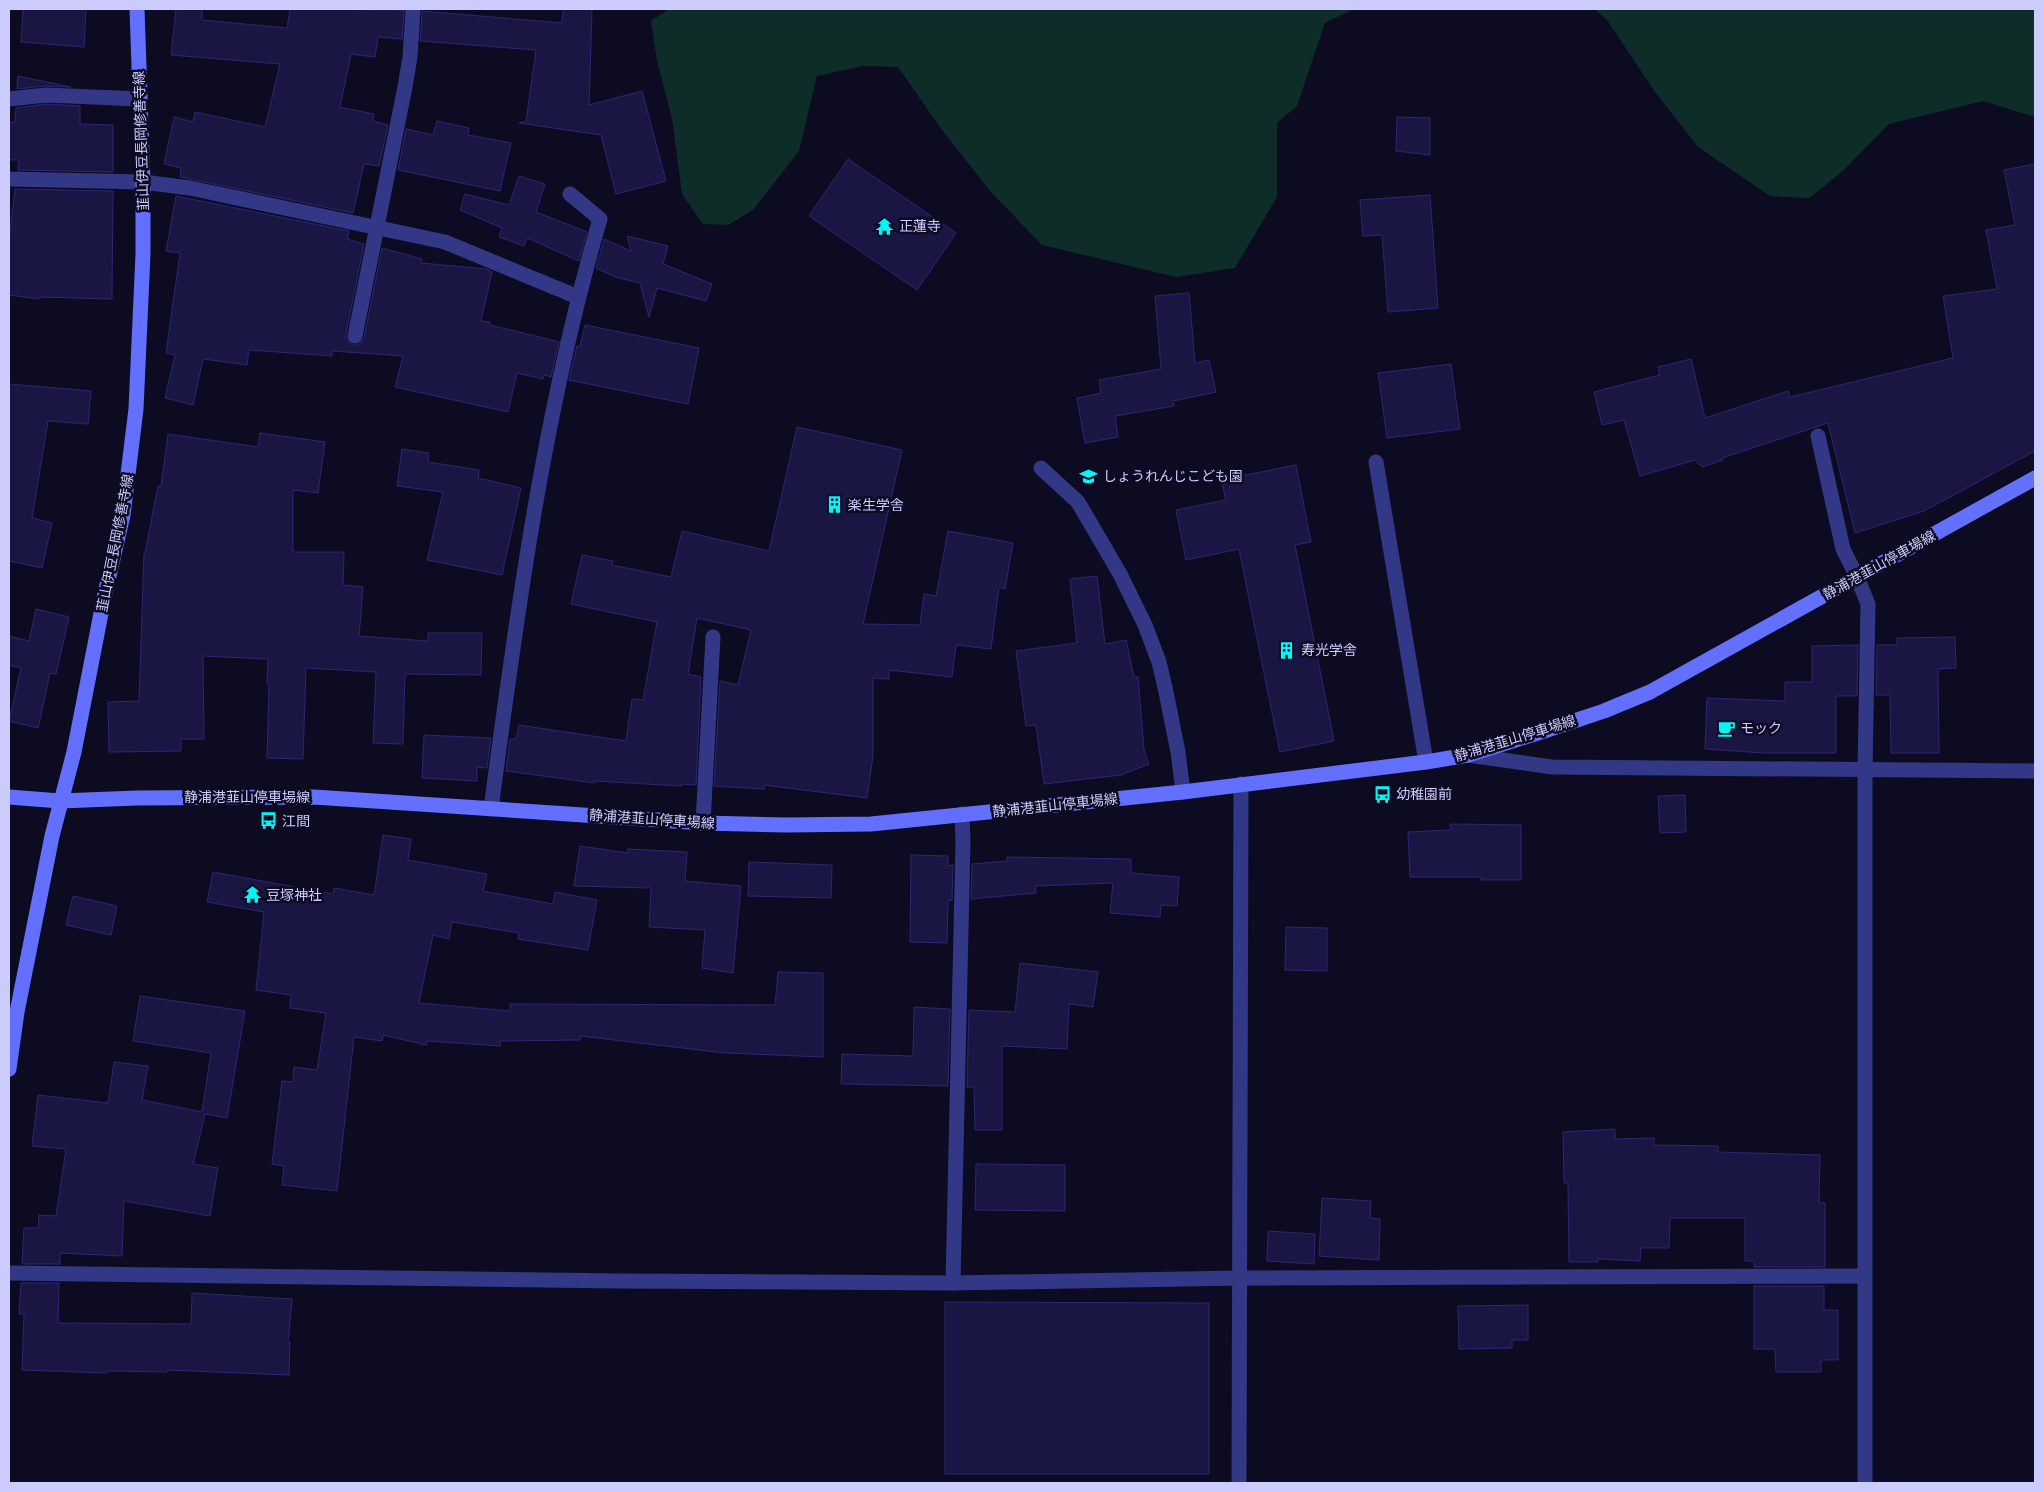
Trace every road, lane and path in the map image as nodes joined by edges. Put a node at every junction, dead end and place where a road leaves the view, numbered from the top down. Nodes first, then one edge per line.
1 (137, 9) edge
2 (413, 9) edge
3 (9, 99) edge
4 (140, 99) junction
5 (9, 179) edge
6 (143, 182) junction
7 (570, 194) dead end
8 (378, 228) junction
9 (578, 297) junction
10 (355, 336) dead end
11 (1818, 436) dead end
12 (1376, 462) dead end
13 (1041, 468) dead end
14 (2035, 478) edge
15 (1858, 577) junction
16 (713, 637) dead end
17 (1468, 754) junction
18 (1426, 762) junction
19 (1865, 770) junction
20 (2035, 771) edge
21 (1241, 784) junction
22 (1183, 792) junction
23 (9, 797) edge
24 (60, 801) junction
25 (490, 809) junction
26 (962, 814) junction
27 (703, 823) junction
28 (9, 1069) edge
29 (9, 1272) edge
30 (1864, 1276) junction
31 (1240, 1278) junction
32 (953, 1283) junction
33 (1239, 1483) edge
34 (1864, 1483) edge

1 - 4 main road, 韮山伊豆長岡修善寺線
2 - 8 street
3 - 4 street
4 - 6 main road, 韮山伊豆長岡修善寺線
5 - 6 street
6 - 8 street
6 - 24 main road, 韮山伊豆長岡修善寺線
7 - 9 street
8 - 9 street
8 - 10 street
9 - 25 street
11 - 15 street
12 - 18 street
13 - 22 street
14 - 15 main road, 静浦港韮山停車場線
15 - 17 main road, 静浦港韮山停車場線
15 - 19 street
16 - 27 street
17 - 18 main road, 静浦港韮山停車場線
17 - 19 street
18 - 21 main road, 静浦港韮山停車場線
19 - 20 street
19 - 30 street
21 - 22 main road, 静浦港韮山停車場線
21 - 31 street
22 - 26 main road, 静浦港韮山停車場線
23 - 24 main road, 静浦港韮山停車場線
24 - 25 main road, 静浦港韮山停車場線
24 - 28 main road, 韮山伊豆長岡修善寺線
25 - 27 main road, 静浦港韮山停車場線
26 - 27 main road, 静浦港韮山停車場線
26 - 32 street
29 - 32 street
30 - 31 street
30 - 34 street
31 - 32 street
31 - 33 street

